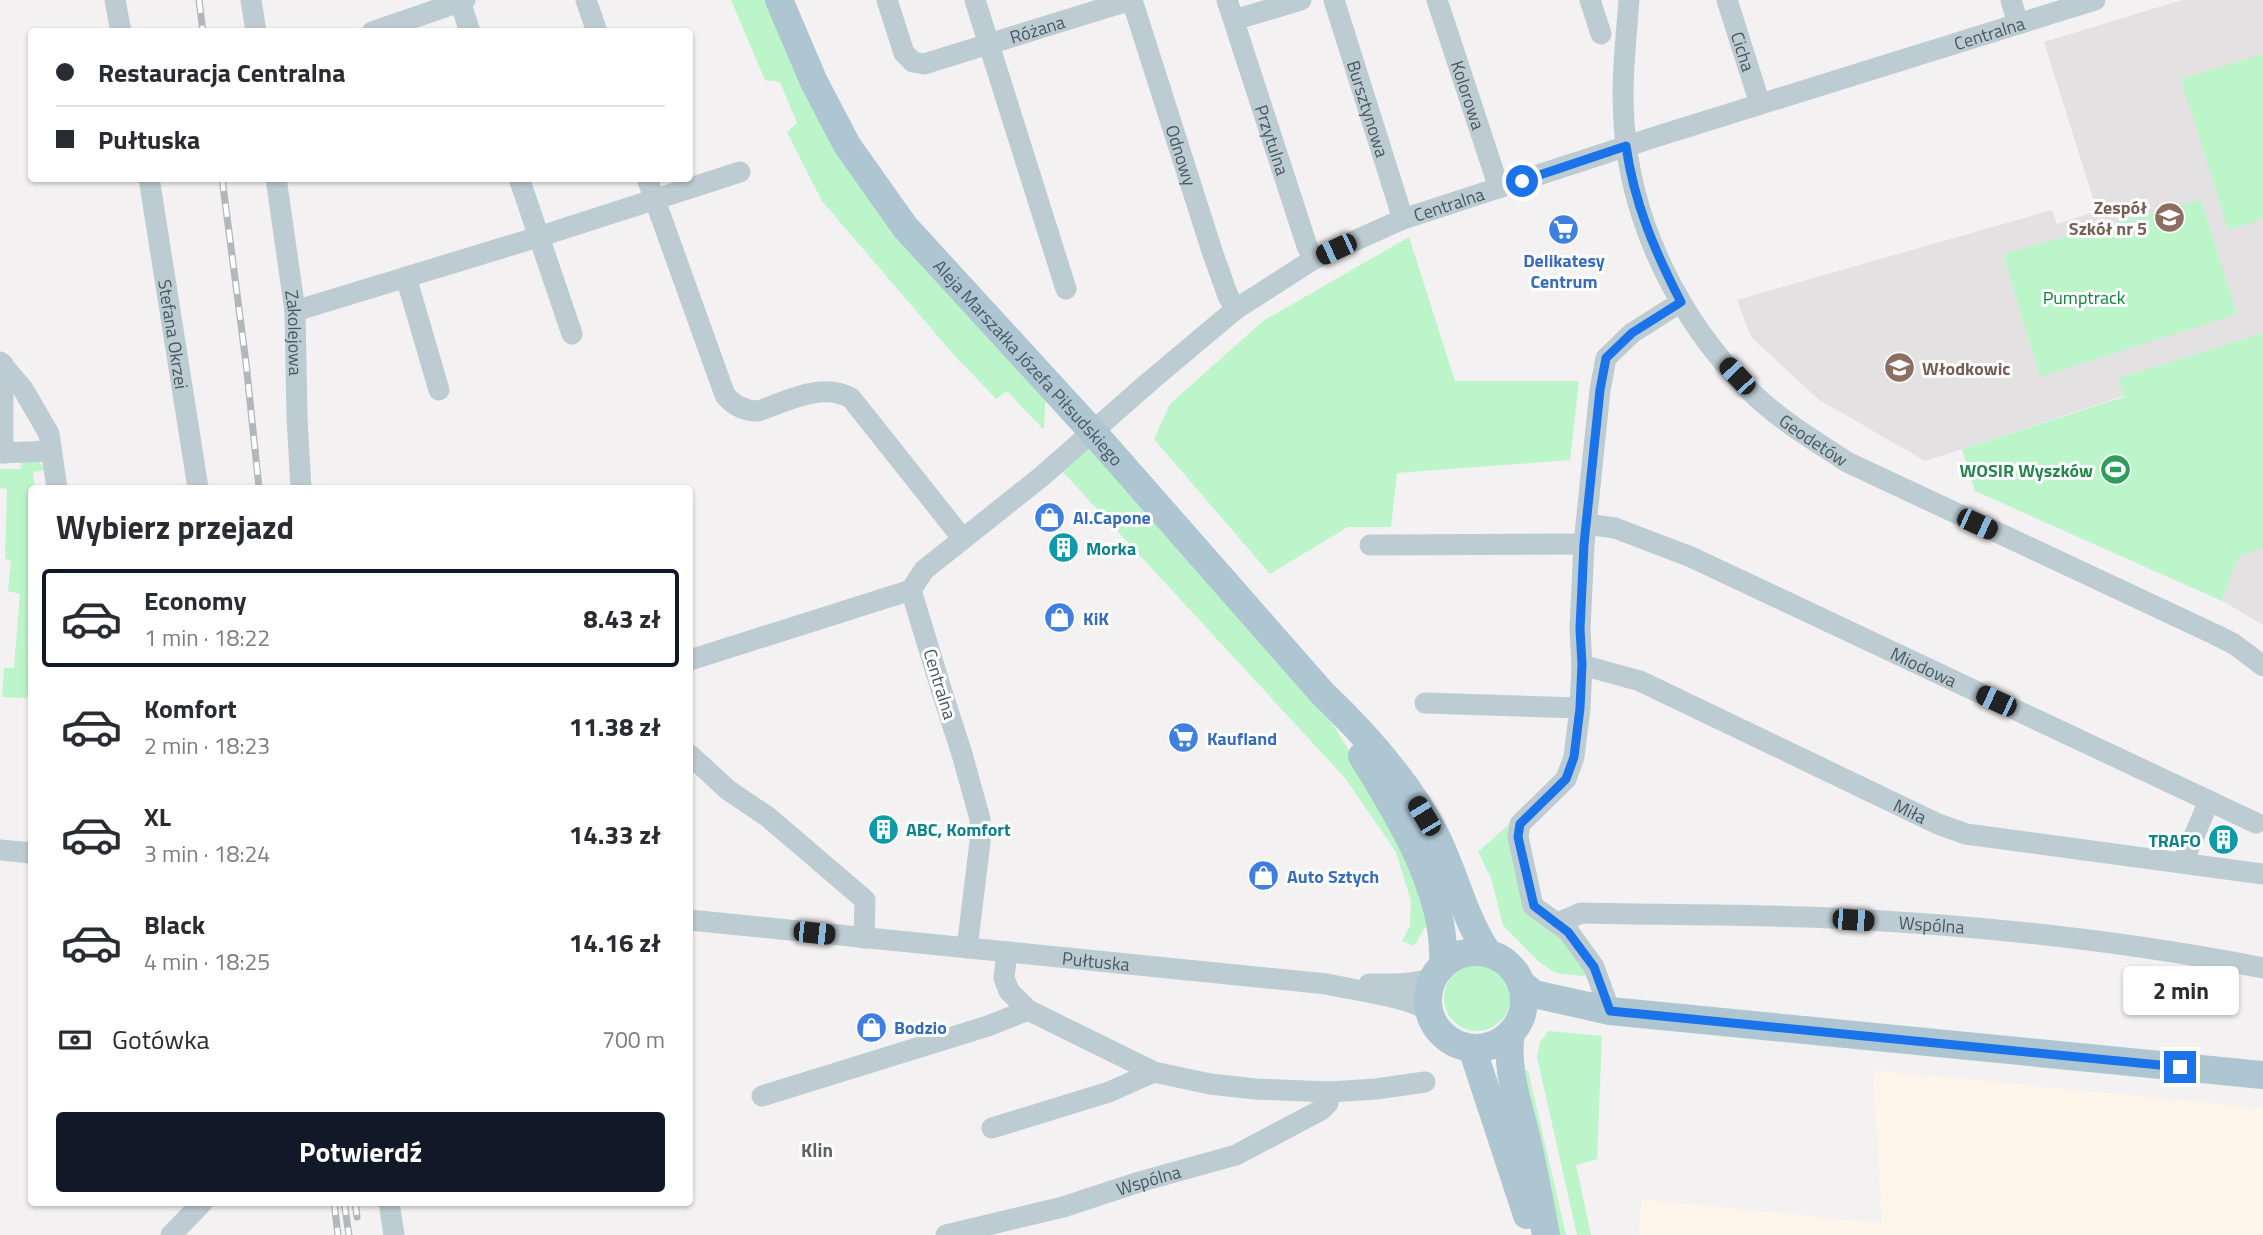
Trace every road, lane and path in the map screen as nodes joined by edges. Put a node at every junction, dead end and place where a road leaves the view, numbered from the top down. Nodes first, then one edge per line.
1 (115, 0) edge
2 (251, 0) edge
3 (586, 0) edge
4 (779, 0) edge
5 (887, 0) edge
6 (975, 0) edge
7 (1132, 0) edge
8 (1227, 0) edge
9 (1334, 0) edge
10 (1437, 0) edge
11 (1590, 0) edge
12 (1629, 0) edge
13 (1727, 0) edge
14 (2011, 0) edge
15 (2095, 0) edge
16 (463, 1) edge
17 (1288, 2) edge
18 (1234, 20) junction
19 (2018, 24) junction
20 (120, 28) edge
21 (255, 28) edge
22 (384, 28) edge
23 (469, 28) edge
24 (596, 28) edge
25 (1601, 34) dead end
26 (989, 45) junction
27 (1759, 104) junction
28 (1626, 146) junction
29 (740, 172) dead end
30 (150, 182) edge
31 (277, 182) edge
32 (520, 182) edge
33 (648, 182) edge
34 (1499, 188) junction
35 (654, 200) junction
36 (1403, 219) junction
37 (538, 237) junction
38 (1314, 259) junction
39 (406, 277) junction
40 (1066, 289) dead end
41 (1681, 302) junction
42 (1236, 309) junction
43 (295, 311) junction
44 (572, 334) dead end
45 (2, 363) edge
46 (439, 390) dead end
47 (1092, 431) junction
48 (51, 451) junction
49 (1, 453) edge
50 (57, 485) edge
51 (198, 485) edge
52 (301, 485) edge
53 (1585, 534) junction
54 (963, 539) junction
55 (1370, 545) dead end
56 (911, 590) junction
57 (693, 659) edge
58 (1582, 664) junction
59 (2263, 666) edge
60 (1323, 694) junction
61 (1425, 703) dead end
62 (1580, 708) junction
63 (693, 758) edge
64 (2209, 801) junction
65 (2256, 823) dead end
66 (0, 850) edge
67 (28, 853) edge
68 (2183, 862) junction
69 (2263, 874) edge
70 (693, 920) edge
71 (1558, 923) junction
72 (864, 938) junction
73 (967, 948) junction
74 (1007, 952) junction
75 (1488, 953) junction
76 (2263, 968) edge
77 (1438, 971) junction
78 (1327, 984) junction
79 (1522, 984) junction
80 (1028, 1010) junction
81 (1610, 1011) junction
82 (1429, 1012) junction
83 (1515, 1027) junction
84 (1472, 1048) junction
85 (1154, 1072) junction
86 (2263, 1075) edge
87 (1425, 1082) dead end
88 (1329, 1091) junction
89 (762, 1096) dead end
90 (992, 1128) dead end
91 (199, 1206) edge
92 (390, 1206) edge
93 (171, 1235) edge
94 (394, 1235) edge
95 (946, 1235) edge
96 (1533, 1235) edge
97 (1546, 1235) edge

1 - 20 street
2 - 21 street
3 - 24 street
4 - 47 main road, Aleja Marszałka Józefa Piłsudskiego
5 - 26 street
6 - 26 street, Różana
7 - 26 street, Różana
7 - 42 street, Odnowy
8 - 18 street
9 - 36 street, Bursztynowa
10 - 34 street, Kolorowa
11 - 25 street
12 - 28 street, Geodetów
13 - 27 street, Cicha
14 - 19 street
15 - 19 street, Centralna
16 - 22 street
16 - 23 street
17 - 18 street
18 - 38 street, Przytulna
19 - 27 street, Centralna
26 - 40 street
27 - 28 street, Centralna
28 - 34 street, Centralna
28 - 41 street, Geodetów
29 - 35 street
30 - 51 street, Stefana Okrzei
31 - 43 street, Zakolejowa
32 - 37 street
33 - 35 street
34 - 36 street, Centralna
35 - 37 street
35 - 54 street
36 - 38 street, Centralna
37 - 39 street
37 - 44 street
38 - 42 street, Centralna
39 - 43 street
39 - 46 street
41 - 53 street
41 - 59 street, Geodetów
42 - 47 street, Centralna
43 - 52 street, Zakolejowa
45 - 48 street
45 - 49 street
47 - 54 street, Centralna
47 - 60 main road, Aleja Marszałka Józefa Piłsudskiego
48 - 49 street
48 - 50 street
53 - 55 street, Miodowa
53 - 58 street
53 - 64 street, Miodowa
54 - 56 street
56 - 57 street
56 - 73 street, Centralna
58 - 62 street
58 - 68 street, Miła
60 - 75 main road
60 - 77 main road
61 - 62 street
62 - 71 street
63 - 72 street
64 - 65 street, Miodowa
64 - 68 street
66 - 67 street
68 - 69 street, Miła
70 - 72 street, Pułtuska
71 - 76 street, Wspólna
71 - 81 street
72 - 73 street, Pułtuska
73 - 74 street, Pułtuska
74 - 78 street, Pułtuska
74 - 80 street
75 - 77 main road
75 - 79 main road
77 - 78 street, Pułtuska
77 - 82 main road
78 - 82 street, Pułtuska
79 - 81 main road
79 - 83 main road
80 - 85 street
80 - 89 street
81 - 83 main road
81 - 86 main road
82 - 84 main road
83 - 84 main road
83 - 97 main road
84 - 96 main road
85 - 88 street
85 - 90 street
87 - 88 street
88 - 95 street, Wspólna
91 - 93 street
92 - 94 street

